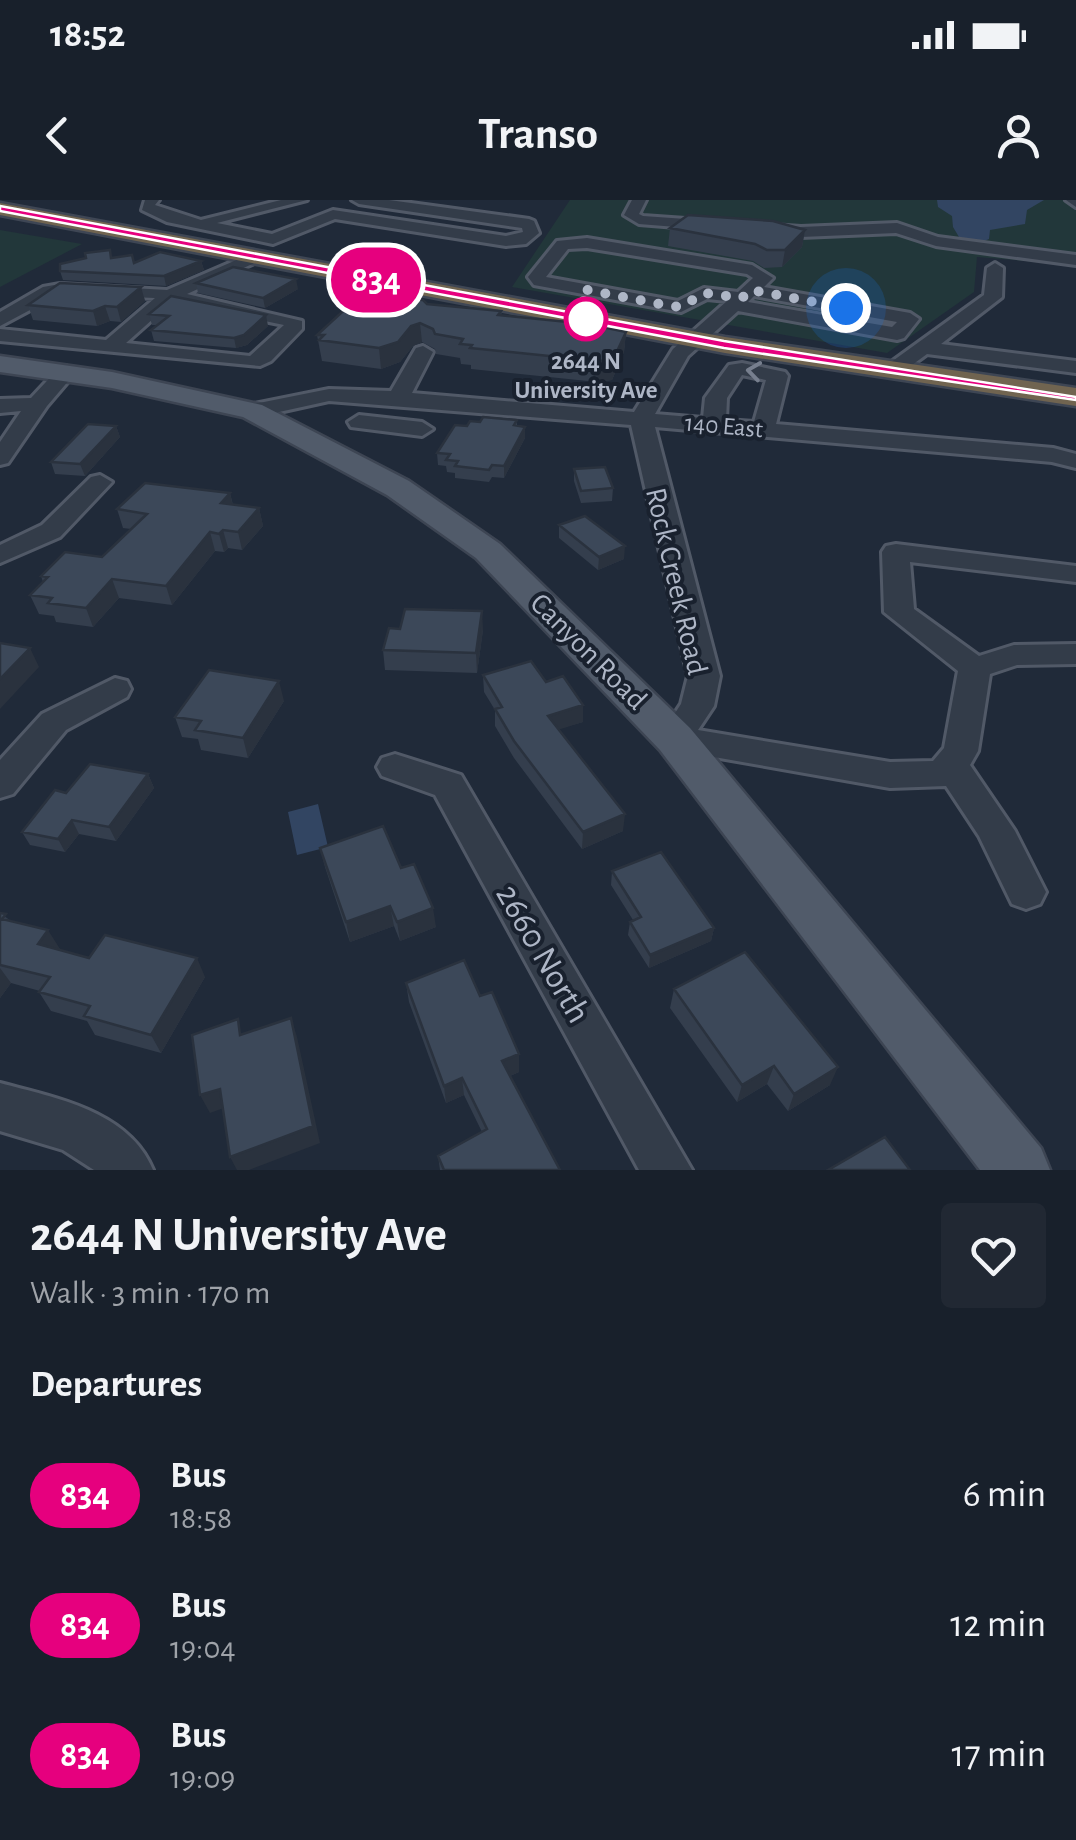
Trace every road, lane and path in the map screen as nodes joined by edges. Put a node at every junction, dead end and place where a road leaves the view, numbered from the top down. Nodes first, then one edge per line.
1 (152, 200) edge
2 (300, 200) edge
3 (359, 200) edge
4 (639, 200) edge
5 (0, 209) edge
6 (877, 214) dead end
7 (656, 221) junction
8 (194, 224) junction
9 (852, 230) junction
10 (635, 234) dead end
11 (922, 238) junction
12 (273, 239) junction
13 (907, 248) dead end
14 (247, 255) junction
15 (1076, 260) edge
16 (996, 268) dead end
17 (168, 296) junction
18 (742, 297) junction
19 (0, 320) edge
20 (0, 334) edge
21 (697, 340) junction
22 (922, 348) junction
23 (148, 349) junction
24 (423, 352) edge
25 (0, 364) edge
26 (1076, 367) edge
27 (95, 369) junction
28 (890, 372) junction
29 (524, 386) dead end
30 (1076, 396) edge
31 (398, 398) junction
32 (440, 402) junction
33 (34, 404) junction
34 (0, 406) edge
35 (514, 408) junction
36 (252, 411) junction
37 (641, 418) junction
38 (360, 422) dead end
39 (714, 424) junction
40 (764, 428) junction
41 (1041, 430) dead end
42 (1048, 454) junction
43 (0, 458) edge
44 (1076, 462) edge
45 (100, 482) dead end
46 (0, 558) edge
47 (0, 570) edge
48 (1076, 574) edge
49 (1076, 654) edge
50 (975, 668) junction
51 (115, 689) dead end
52 (676, 739) junction
53 (950, 765) junction
54 (395, 767) dead end
55 (0, 784) edge
56 (1026, 892) dead end
57 (0, 1107) edge
58 (128, 1170) edge
59 (667, 1170) edge
60 (1019, 1170) edge

1 - 8 street
2 - 8 street
3 - 12 street
4 - 7 street
5 - 14 highway
6 - 9 street
7 - 9 street
7 - 10 street
8 - 12 street
9 - 11 street
11 - 13 street
11 - 15 street
12 - 14 street
14 - 17 street
14 - 21 highway
16 - 22 street
17 - 19 street
17 - 23 street
17 - 27 street
18 - 18 street
18 - 18 street
18 - 21 street
20 - 27 street
21 - 28 highway
21 - 37 street
22 - 26 street
22 - 28 street
23 - 27 street
23 - 27 street
24 - 31 street
25 - 27 main road, Canyon Road
27 - 33 street
27 - 36 main road, Canyon Road
28 - 30 highway
29 - 35 street
31 - 32 street, 140 East
31 - 36 street, 140 East
32 - 35 street, 140 East
32 - 38 street
33 - 34 street
33 - 43 street
35 - 37 street, 140 East
36 - 52 main road, Canyon Road
37 - 39 street, 140 East
37 - 52 street, Rock Creek Road
39 - 40 street, 140 East
40 -> 39 street
40 - 42 street, 140 East
41 - 42 street
42 - 44 street, 140 East
45 - 46 street
46 - 47 street
48 - 50 street
49 - 50 street
50 - 53 street
51 - 55 street
52 - 53 street
52 - 60 main road, Canyon Road
53 - 56 street
54 - 59 street, 2660 North
57 - 58 street

